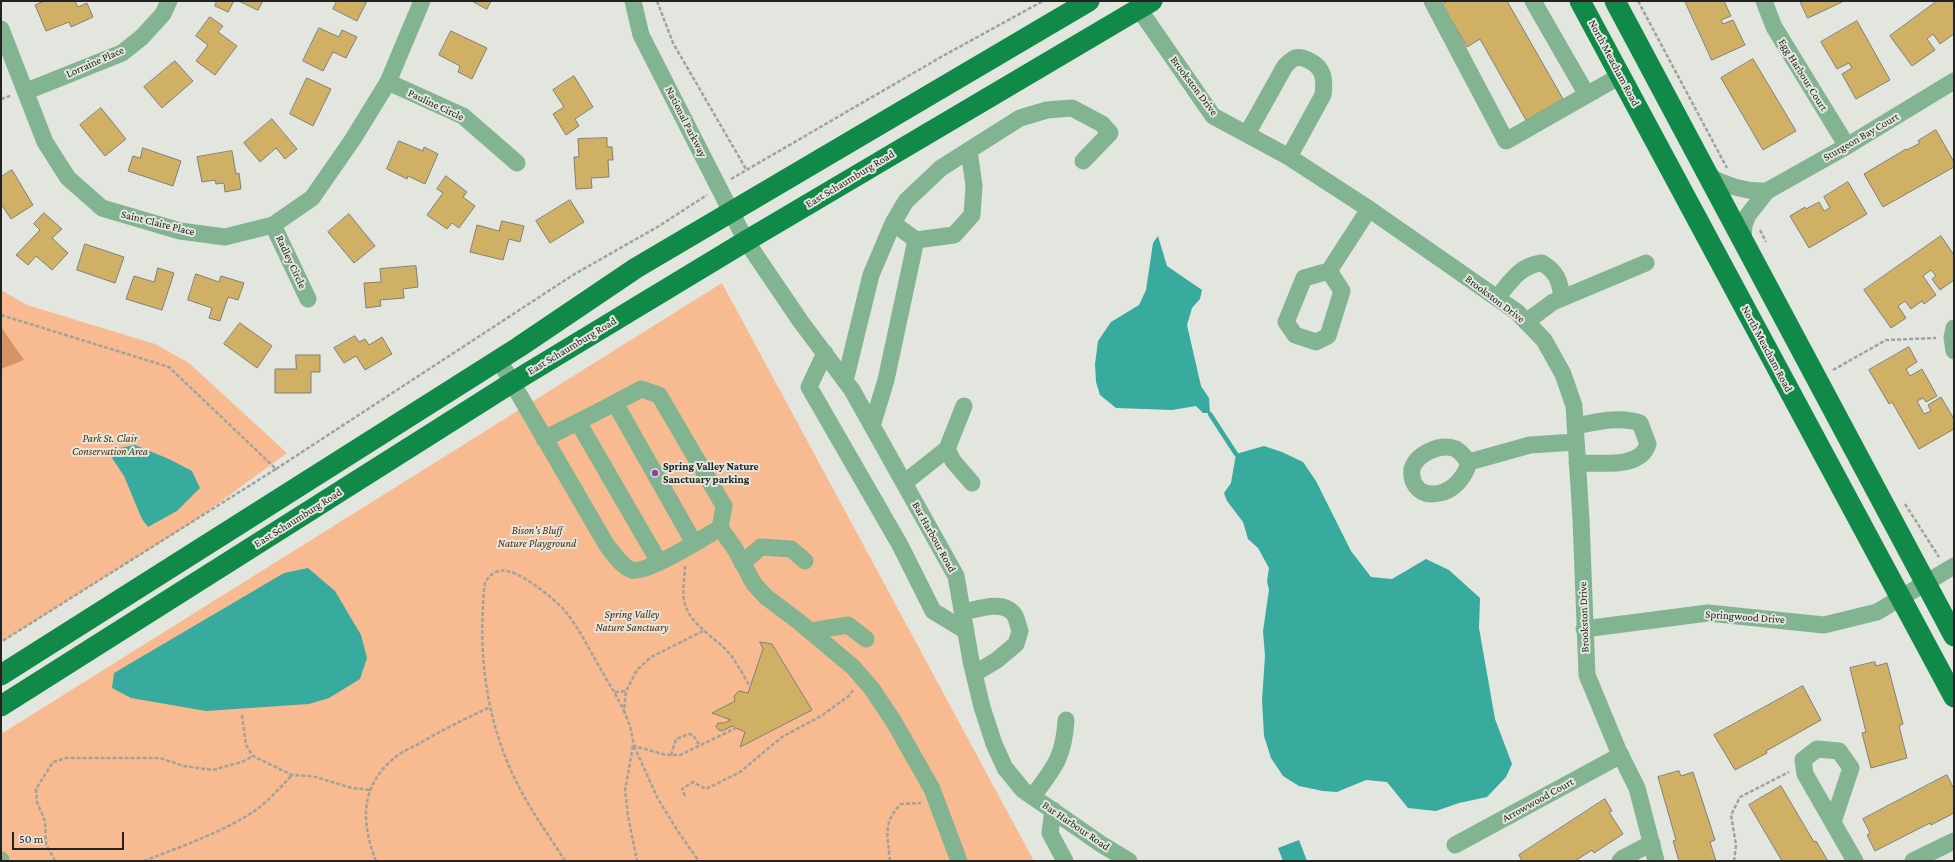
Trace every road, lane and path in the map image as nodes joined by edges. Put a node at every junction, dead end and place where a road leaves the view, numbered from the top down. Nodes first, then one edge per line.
1 (169, 1) edge
2 (422, 1) edge
3 (633, 1) edge
4 (657, 1) edge
5 (1043, 1) edge
6 (1089, 1) edge
7 (1432, 1) edge
8 (1533, 1) edge
9 (1580, 1) edge
10 (1615, 1) edge
11 (1638, 1) edge
12 (1764, 1) edge
13 (1146, 5) edge
14 (1, 29) edge
15 (1620, 76) junction
16 (1954, 81) edge
17 (388, 82) junction
18 (27, 91) junction
19 (1587, 95) junction
20 (1248, 134) junction
21 (1847, 146) junction
22 (969, 150) junction
23 (1289, 157) junction
24 (1083, 161) dead end
25 (517, 163) dead end
26 (1708, 175) junction
27 (1738, 188) junction
28 (1767, 191) junction
29 (692, 204) dead end
30 (1369, 210) junction
31 (1750, 211) junction
32 (731, 212) junction
33 (893, 223) junction
34 (273, 225) junction
35 (916, 240) junction
36 (746, 241) junction
37 (1743, 242) junction
38 (1767, 245) dead end
39 (1646, 263) dead end
40 (1329, 271) dead end
41 (1497, 298) junction
42 (1562, 298) junction
43 (308, 299) dead end
44 (1, 316) edge
45 (1526, 322) junction
46 (1953, 339) edge
47 (825, 353) junction
48 (499, 360) junction
49 (1829, 364) dead end
50 (1832, 370) junction
51 (1836, 377) dead end
52 (845, 381) junction
53 (513, 382) junction
54 (615, 403) junction
55 (964, 406) dead end
56 (578, 422) junction
57 (872, 426) junction
58 (1575, 434) junction
59 (544, 440) junction
60 (947, 449) junction
61 (1469, 462) dead end
62 (1577, 463) junction
63 (276, 470) junction
64 (904, 483) junction
65 (972, 483) dead end
66 (1903, 500) dead end
67 (720, 528) junction
68 (690, 545) junction
69 (805, 561) dead end
70 (659, 562) junction
71 (742, 563) junction
72 (1950, 568) edge
73 (1925, 582) junction
74 (1900, 596) junction
75 (964, 612) junction
76 (1584, 629) junction
77 (703, 631) junction
78 (810, 631) junction
79 (966, 631) junction
80 (1954, 636) edge
81 (866, 639) dead end
82 (1, 642) edge
83 (974, 674) junction
84 (1, 675) edge
85 (860, 676) junction
86 (750, 687) dead end
87 (626, 691) junction
88 (615, 692) junction
89 (1954, 697) edge
90 (1, 706) edge
91 (490, 707) junction
92 (624, 710) junction
93 (242, 715) dead end
94 (1066, 720) dead end
95 (736, 728) dead end
96 (634, 746) junction
97 (700, 746) junction
98 (671, 755) junction
99 (1621, 755) junction
100 (253, 756) junction
101 (1804, 764) junction
102 (292, 775) junction
103 (370, 790) junction
104 (685, 796) dead end
105 (1033, 796) junction
106 (939, 807) junction
107 (1052, 810) junction
108 (1833, 822) junction
109 (1954, 841) edge
110 (1652, 843) junction
111 (1455, 845) dead end
112 (55, 861) edge
113 (144, 861) edge
114 (376, 861) edge
115 (565, 861) edge
116 (637, 861) edge
117 (699, 861) edge
118 (890, 861) edge
119 (959, 861) edge
120 (1065, 861) edge
121 (1129, 861) edge
122 (1620, 861) edge
123 (1656, 861) edge
124 (1734, 861) edge
125 (1855, 861) edge
126 (1913, 861) edge

1 - 18 street, Lorraine Place
2 - 17 street, Saint Claire Place
3 - 32 street, National Parkway
4 - 5 path
6 - 32 main road
7 - 19 street
8 - 19 street
9 - 15 main road, North Meacham Road
10 - 26 main road
11 - 27 path
12 - 21 street, Egg Harbour Court
13 - 20 street, Brookston Drive
13 - 36 main road, East Schaumburg Road
14 - 18 street, Saint Claire Place
15 - 19 street
15 - 74 main road, North Meacham Road
16 - 21 street, Sturgeon Bay Court
17 - 25 street, Pauline Circle
17 - 34 street, Saint Claire Place
18 - 34 street, Saint Claire Place
20 - 23 street, Brookston Drive
20 - 23 street
21 - 28 street, Sturgeon Bay Court
22 - 24 street
22 - 33 street
22 - 35 street
23 - 30 street, Brookston Drive
26 - 27 street
26 - 37 main road
27 - 28 street
28 - 31 street
29 - 63 path
30 - 40 street
30 - 41 street, Brookston Drive
31 - 37 street
31 - 38 path
32 - 36 street, National Parkway
32 - 48 main road
33 - 35 street
33 - 52 street
34 - 43 street, Radley Circle
35 - 57 street
36 - 47 street, Bar Harbour Road
36 - 53 main road, East Schaumburg Road
37 - 73 main road
39 - 42 street
41 - 42 street
41 - 45 street, Brookston Drive
42 - 45 street
44 - 63 path
45 - 58 street, Brookston Drive
46 - 50 path
47 - 52 street, Bar Harbour Road
47 - 79 street
48 - 53 street
48 - 84 main road
49 - 50 path
50 - 51 path
52 - 57 street, Bar Harbour Road
53 - 59 street
53 - 90 main road, East Schaumburg Road
54 - 56 street
54 - 67 street
54 - 68 street
55 - 60 street
56 - 59 street
56 - 70 street
57 - 64 street, Bar Harbour Road
58 - 61 street
58 - 62 street, Brookston Drive
58 - 62 street
59 - 70 street
60 - 64 street
60 - 65 street
62 - 76 street, Brookston Drive
63 - 82 path
64 - 75 street, Bar Harbour Road
66 - 72 path
67 - 68 street
67 - 71 street
68 - 70 street
68 - 77 path
69 - 71 street
71 - 78 street
72 - 73 street, Springwood Drive
73 - 74 street, Springwood Drive
73 - 80 main road
74 - 76 street, Springwood Drive
74 - 89 main road, North Meacham Road
75 - 79 street, Bar Harbour Road
75 - 83 street
76 - 99 street, Brookston Drive
77 - 86 path
77 - 87 path
78 - 81 street
78 - 85 street
79 - 83 street, Bar Harbour Road
83 - 105 street, Bar Harbour Road
85 - 104 path
85 - 106 street
87 - 88 path
87 - 92 path
88 - 91 path
88 - 92 path
91 - 103 path
91 - 115 path
92 - 96 path
93 - 100 path
94 - 105 street
95 - 97 path
96 - 98 path
96 - 116 path
96 - 117 path
97 - 98 path
97 - 98 path
99 - 110 street, Brookston Drive
99 - 111 street, Arrowwood Court
100 - 102 path
100 - 112 path
101 - 108 street
101 - 108 street
101 - 124 path
102 - 103 path
102 - 113 path
103 - 114 path
105 - 107 street, Bar Harbour Road
106 - 118 path
106 - 119 street
107 - 120 street
107 - 121 street, Bar Harbour Road
108 - 125 street
109 - 126 street
110 - 122 street
110 - 123 street, Brookston Drive

